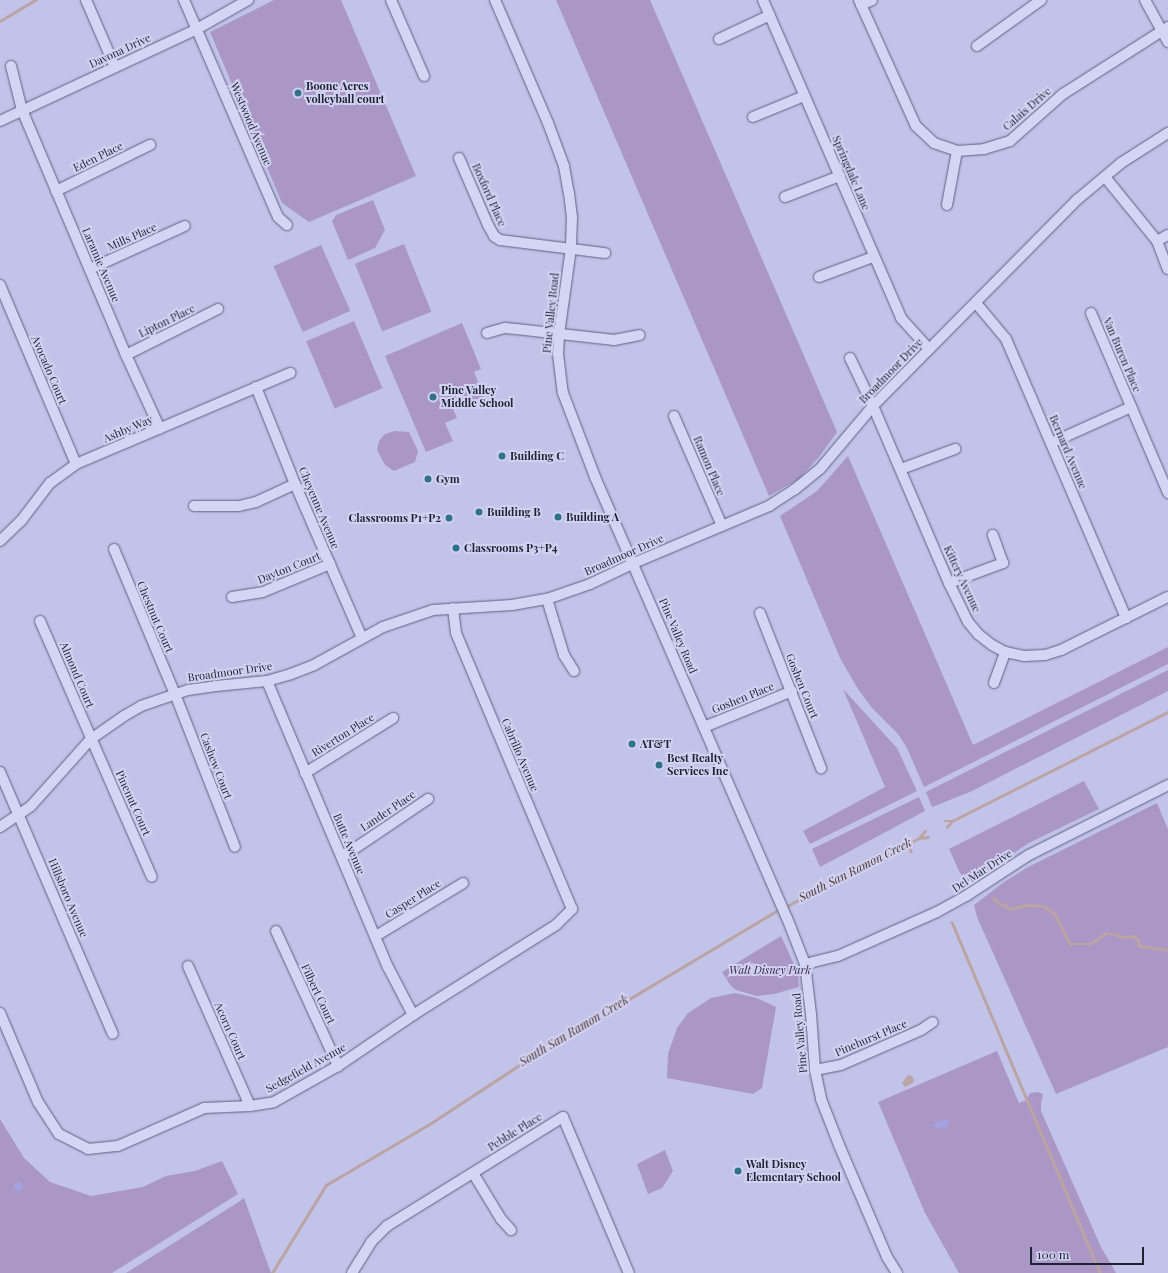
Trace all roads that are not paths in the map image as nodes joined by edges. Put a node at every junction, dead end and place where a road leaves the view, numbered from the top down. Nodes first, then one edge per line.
1 (86, 0) edge
2 (184, 0) edge
3 (248, 0) edge
4 (391, 0) edge
5 (495, 0) edge
6 (763, 0) edge
7 (872, 0) edge
8 (1041, 0) edge
9 (1145, 0) edge
10 (860, 2) edge
11 (770, 15) junction
12 (197, 29) junction
13 (1165, 29) edge
14 (719, 39) dead end
15 (1168, 42) edge
16 (977, 46) dead end
17 (11, 66) dead end
18 (115, 67) junction
19 (424, 76) dead end
20 (804, 96) junction
21 (22, 110) junction
22 (753, 117) dead end
23 (0, 121) edge
24 (1168, 133) edge
25 (150, 145) dead end
26 (957, 151) junction
27 (459, 158) dead end
28 (840, 176) junction
29 (1105, 177) junction
30 (56, 191) junction
31 (785, 197) dead end
32 (946, 204) dead end
33 (287, 225) dead end
34 (185, 226) dead end
35 (1168, 235) edge
36 (1157, 241) junction
37 (571, 248) junction
38 (605, 253) dead end
39 (874, 257) junction
40 (90, 269) junction
41 (1168, 269) edge
42 (819, 276) dead end
43 (0, 285) edge
44 (3, 301) edge
45 (976, 303) junction
46 (218, 309) dead end
47 (1091, 313) dead end
48 (487, 333) dead end
49 (640, 334) dead end
50 (559, 335) junction
51 (929, 349) junction
52 (126, 355) junction
53 (850, 358) dead end
54 (290, 373) dead end
55 (256, 387) junction
56 (873, 406) junction
57 (1131, 407) junction
58 (674, 416) dead end
59 (160, 429) junction
60 (1051, 443) junction
61 (955, 449) dead end
62 (76, 464) junction
63 (901, 469) junction
64 (295, 484) junction
65 (1168, 493) edge
66 (194, 506) dead end
67 (722, 526) junction
68 (992, 535) dead end
69 (1, 537) edge
70 (114, 549) dead end
71 (634, 563) junction
72 (330, 564) junction
73 (949, 583) junction
74 (1168, 596) edge
75 (232, 597) dead end
76 (547, 600) junction
77 (453, 608) junction
78 (760, 613) dead end
79 (1126, 618) junction
80 (40, 621) dead end
81 (362, 638) junction
82 (1005, 652) junction
83 (574, 671) dead end
84 (267, 681) junction
85 (994, 683) dead end
86 (792, 691) junction
87 (175, 694) junction
88 (393, 718) dead end
89 (704, 727) junction
90 (91, 739) junction
91 (821, 768) dead end
92 (0, 772) edge
93 (305, 773) junction
94 (1168, 785) edge
95 (428, 799) dead end
96 (18, 814) junction
97 (0, 827) edge
98 (235, 847) dead end
99 (342, 857) junction
100 (152, 877) dead end
101 (463, 883) dead end
102 (572, 909) joint
103 (276, 931) dead end
104 (376, 936) junction
105 (805, 964) junction
106 (188, 966) dead end
107 (0, 1013) edge
108 (413, 1015) junction
109 (933, 1022) dead end
110 (113, 1034) dead end
111 (338, 1066) junction
112 (815, 1070) junction
113 (250, 1106) junction
114 (473, 1173) junction
115 (511, 1230) dead end
116 (352, 1273) edge
117 (629, 1273) edge
118 (897, 1273) edge

1 - 18 street
2 - 12 street, Westwood Avenue
3 - 12 street, Davona Drive
4 - 19 street
5 - 37 street, Pine Valley Road
6 - 11 street, Springdale Lane
7 - 10 street
8 - 16 street
9 - 13 street
10 - 26 street, Calais Drive
11 - 14 street
11 - 20 street, Springdale Lane
12 - 18 street, Davona Drive
12 - 33 street, Westwood Avenue
13 - 15 street
13 - 26 street, Calais Drive
17 - 21 street, Laramie Avenue
18 - 21 street, Davona Drive
20 - 22 street
20 - 28 street, Springdale Lane
21 - 23 street, Davona Drive
21 - 30 street, Laramie Avenue
24 - 29 street, Broadmoor Drive
25 - 30 street, Eden Place
26 - 32 street
27 - 37 street, Boxford Place
28 - 31 street
28 - 39 street, Springdale Lane
29 - 36 street
29 - 45 street, Broadmoor Drive
30 - 40 street, Laramie Avenue
34 - 40 street, Mills Place
35 - 36 street
36 - 41 street
37 - 38 street, Boxford Place
37 - 50 street, Pine Valley Road
39 - 42 street
39 - 51 street, Springdale Lane
40 - 52 street, Laramie Avenue
43 - 44 street, Avocado Court
44 - 62 street, Avocado Court
45 - 51 street, Broadmoor Drive
45 - 60 street, Bernard Avenue
46 - 52 street, Lipton Place
47 - 57 street, Van Buren Place
48 - 50 street
49 - 50 street
50 - 71 street, Pine Valley Road
51 - 56 street, Broadmoor Drive
52 - 59 street, Laramie Avenue
53 - 56 street, Kittery Avenue
54 - 55 street, Ashby Way
55 - 59 street, Ashby Way
55 - 64 street, Cheyenne Avenue
56 - 63 street, Kittery Avenue
56 - 67 street, Broadmoor Drive
57 - 60 street, Van Buren Place
57 - 65 street, Van Buren Place
58 - 67 street, Ramon Place
59 - 62 street, Ashby Way
60 - 79 street, Bernard Avenue
61 - 63 street
62 - 69 street, Ashby Way
63 - 73 street, Kittery Avenue
64 - 66 street
64 - 72 street, Cheyenne Avenue
67 - 71 street, Broadmoor Drive
68 - 73 street
70 - 87 street, Chestnut Court
71 - 76 street, Broadmoor Drive
71 - 89 street, Pine Valley Road
72 - 75 street, Dayton Court
72 - 81 street, Cheyenne Avenue
73 - 82 street, Kittery Avenue
74 - 79 street, Kittery Avenue
76 - 77 street, Broadmoor Drive
76 - 83 street
77 - 81 street, Broadmoor Drive
77 - 102 street, Cabrillo Avenue
78 - 86 street, Goshen Court
79 - 82 street, Kittery Avenue
80 - 90 street, Almond Court
81 - 84 street, Broadmoor Drive
82 - 85 street
84 - 87 street, Broadmoor Drive
84 - 93 street, Butte Avenue
86 - 89 street, Goshen Place
86 - 91 street, Goshen Court
87 - 90 street, Broadmoor Drive
87 - 98 street, Cashew Court
88 - 93 street, Riverton Place
89 - 105 street, Pine Valley Road
90 - 96 street, Broadmoor Drive
90 - 100 street, Pinenut Court
92 - 96 street, Hillsboro Avenue
93 - 99 street, Butte Avenue
94 - 105 street, Del Mar Drive
95 - 99 street, Lander Place
96 - 97 street, Broadmoor Drive
96 - 110 street, Hillsboro Avenue
99 - 104 street, Butte Avenue
101 - 104 street, Casper Place
102 - 108 street, Sedgefield Avenue
103 - 111 street, Filbert Court
104 - 108 street, Butte Avenue
105 - 112 street, Pine Valley Road
106 - 113 street, Acorn Court
107 - 113 street, Sedgefield Avenue
108 - 111 street, Sedgefield Avenue
109 - 112 street, Pinehurst Place
111 - 113 street, Sedgefield Avenue
112 - 118 street, Pine Valley Road
114 - 115 street
114 - 116 street, Pebble Place
114 - 117 street, Pebble Place

